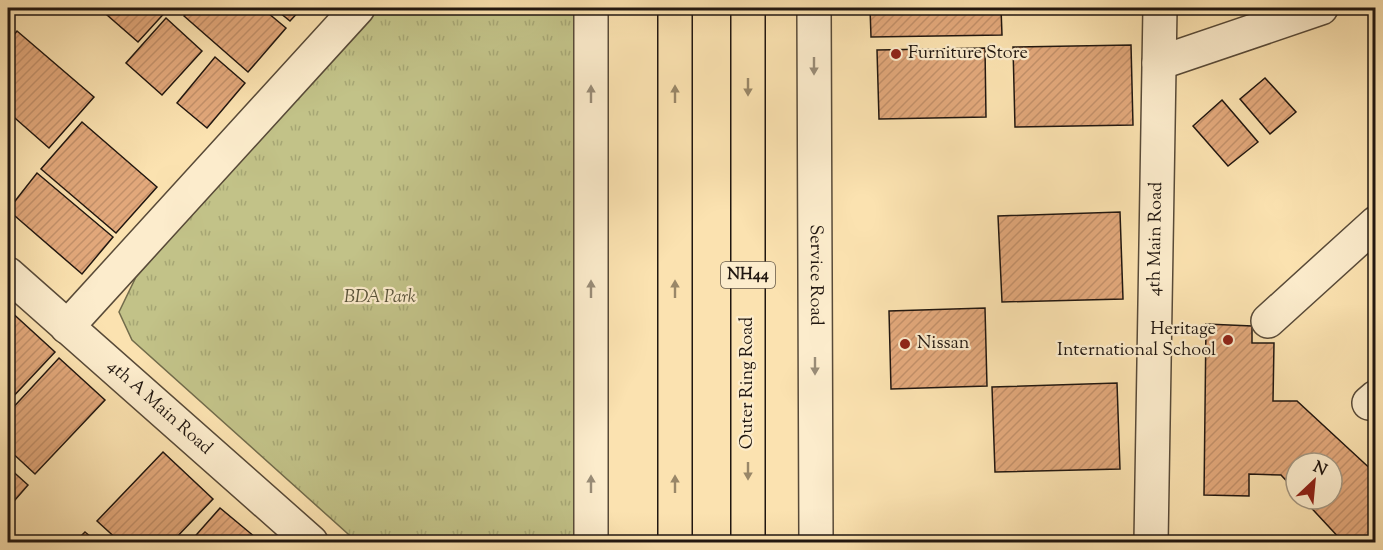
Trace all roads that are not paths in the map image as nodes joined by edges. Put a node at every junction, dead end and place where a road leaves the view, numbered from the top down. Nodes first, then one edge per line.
1 (358, 8) edge
2 (591, 8) edge
3 (675, 8) edge
4 (748, 8) edge
5 (814, 8) edge
6 (1160, 8) edge
7 (1321, 8) edge
8 (1159, 63) junction
9 (1376, 223) edge
10 (8, 274) edge
11 (1268, 321) dead end
12 (67, 327) junction
13 (311, 543) edge
14 (591, 543) edge
15 (675, 543) edge
16 (748, 543) edge
17 (816, 543) edge
18 (1151, 543) edge

1 - 12 street
14 -> 2 street
15 -> 3 highway
4 -> 16 highway, Outer Ring Road / NH44
5 -> 17 street, Service Road
6 - 8 street, 4th Main Road
7 - 8 street
8 - 18 street, 4th Main Road
9 - 11 street
10 - 12 street, 4th A Main Road
12 - 13 street, 4th A Main Road

